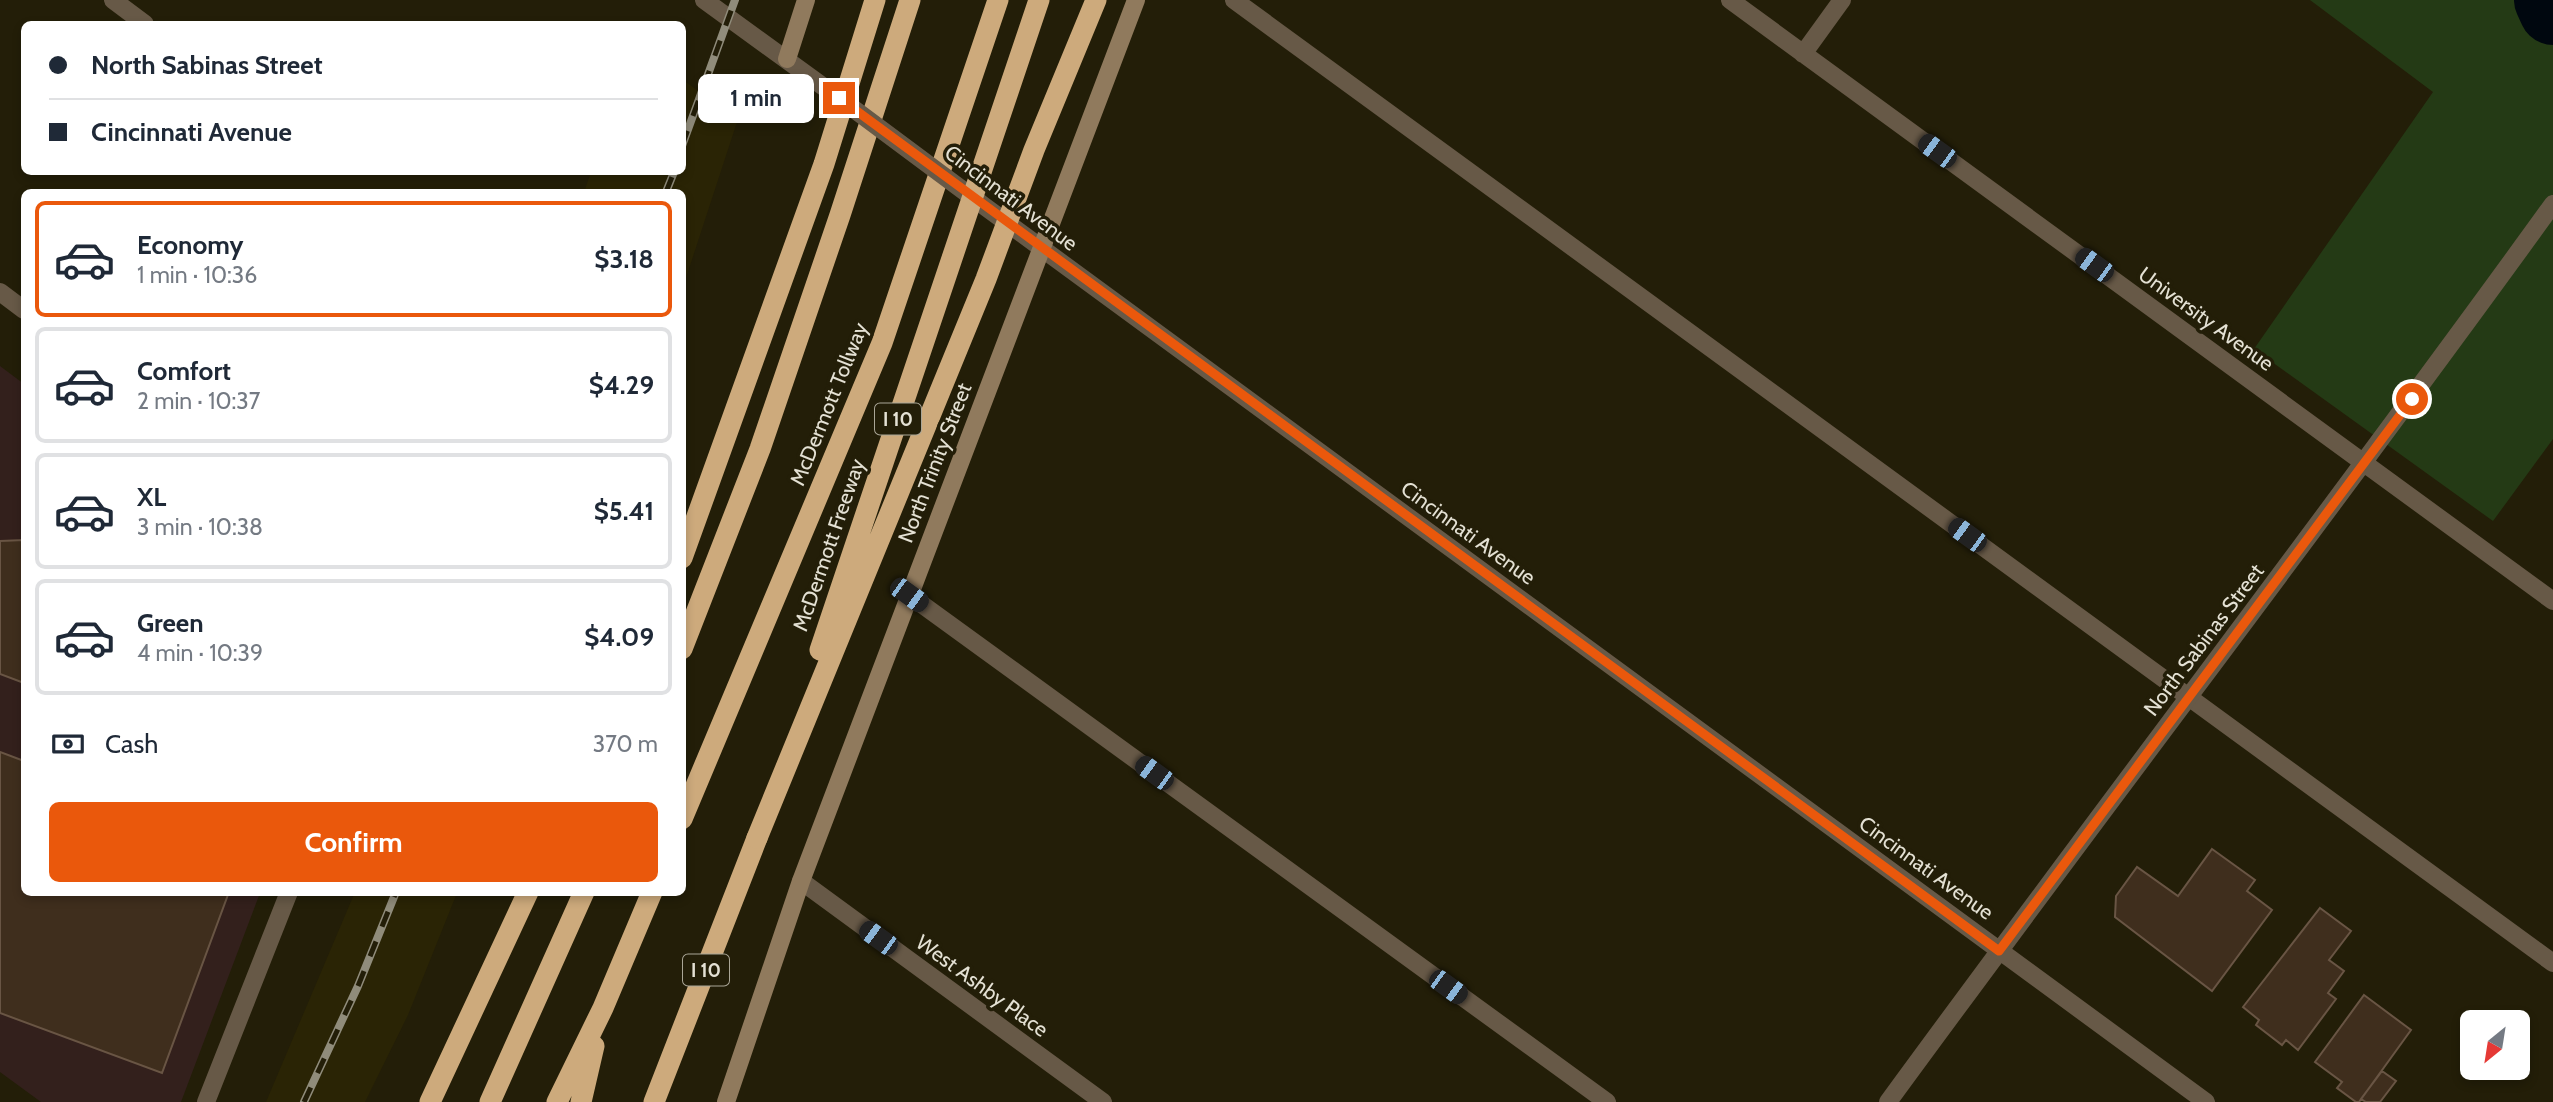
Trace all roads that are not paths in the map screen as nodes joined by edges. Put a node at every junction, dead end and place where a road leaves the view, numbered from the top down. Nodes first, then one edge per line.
1 (113, 0) edge
2 (704, 0) edge
3 (806, 0) edge
4 (876, 0) edge
5 (910, 0) edge
6 (998, 0) edge
7 (1039, 0) edge
8 (1096, 0) edge
9 (1136, 0) edge
10 (1234, 0) edge
11 (1730, 0) edge
12 (1842, 0) edge
13 (141, 21) edge
14 (1803, 54) junction
15 (787, 59) junction
16 (2553, 204) edge
17 (1040, 248) junction
18 (0, 292) edge
19 (21, 308) edge
20 (2365, 463) junction
21 (686, 547) edge
22 (909, 595) junction
23 (2553, 601) edge
24 (686, 639) edge
25 (2189, 697) junction
26 (686, 809) edge
27 (757, 838) junction
28 (801, 881) junction
29 (287, 896) edge
30 (526, 896) edge
31 (582, 896) edge
32 (650, 896) edge
33 (1999, 951) junction
34 (2553, 962) edge
35 (603, 1008) junction
36 (206, 1102) edge
37 (430, 1102) edge
38 (490, 1102) edge
39 (557, 1102) edge
40 (580, 1102) edge
41 (654, 1102) edge
42 (726, 1102) edge
43 (1103, 1102) edge
44 (1607, 1102) edge
45 (1888, 1102) edge
46 (2206, 1102) edge

1 - 13 street
2 - 15 street, Cincinnati Avenue
3 - 15 main road
4 - 21 highway, bridge
5 - 24 highway
6 - 26 highway, McDermott Tollway
7 - 27 highway, McDermott Freeway / I 10, bridge
8 - 27 highway, bridge
9 - 17 main road, North Trinity Street
10 - 25 street
11 - 14 street, University Avenue
12 - 14 street
14 - 20 street, University Avenue
15 - 17 street, Cincinnati Avenue, bridge
16 - 20 street, North Sabinas Street
17 - 22 main road, North Trinity Street
17 - 33 street, Cincinnati Avenue
18 - 19 street
20 - 23 street, University Avenue
20 - 25 street, North Sabinas Street
22 - 28 main road, North Trinity Street
22 - 44 street
25 - 33 street, North Sabinas Street
25 - 34 street
27 - 41 highway, McDermott Freeway / I 10
28 - 42 main road, North Trinity Street
28 - 43 street, West Ashby Place
29 - 36 street
30 - 37 highway
31 - 38 highway
32 - 35 highway
33 - 45 street, North Sabinas Street
33 - 46 street, Cincinnati Avenue
35 - 39 highway
35 - 40 highway

